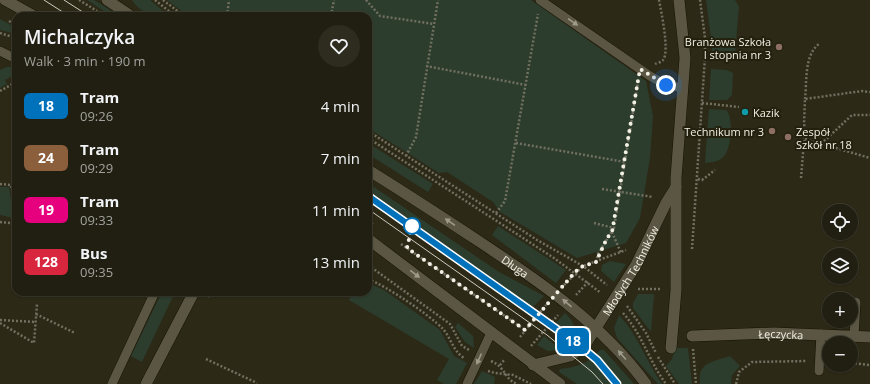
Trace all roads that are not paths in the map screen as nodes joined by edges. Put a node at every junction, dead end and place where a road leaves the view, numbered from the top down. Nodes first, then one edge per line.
1 (5, 0) edge
2 (679, 0) edge
3 (111, 1) edge
4 (540, 4) edge
5 (27, 12) edge
6 (126, 12) edge
7 (1, 52) edge
8 (12, 57) edge
9 (683, 88) junction
10 (372, 173) edge
11 (676, 187) junction
12 (372, 242) edge
13 (153, 296) edge
14 (192, 296) edge
15 (854, 328) edge
16 (596, 329) junction
17 (491, 333) junction
18 (821, 334) junction
19 (692, 336) dead end
20 (854, 336) joint
21 (858, 336) edge
22 (870, 337) edge
23 (671, 348) dead end
24 (533, 364) junction
25 (819, 371) dead end
26 (112, 384) edge
27 (146, 384) edge
28 (467, 384) edge
29 (560, 384) edge
30 (646, 384) edge

1 - 5 street
2 - 9 street, Młodych Techników
3 - 6 street
4 -> 9 lane
7 - 8 lane
9 - 11 street, Młodych Techników
16 -> 10 street, Długa
11 - 16 street, Młodych Techników
11 - 23 street, Młodych Techników
12 -> 17 street
13 - 26 lane
14 - 27 street
15 - 20 lane
16 - 24 street, Młodych Techników
30 -> 16 street, Długa
17 - 24 street
17 -> 28 lane
18 - 19 street, Łęczycka
18 - 20 street, Łęczycka
18 - 25 lane
21 - 22 street, Łęczycka
24 - 29 street

